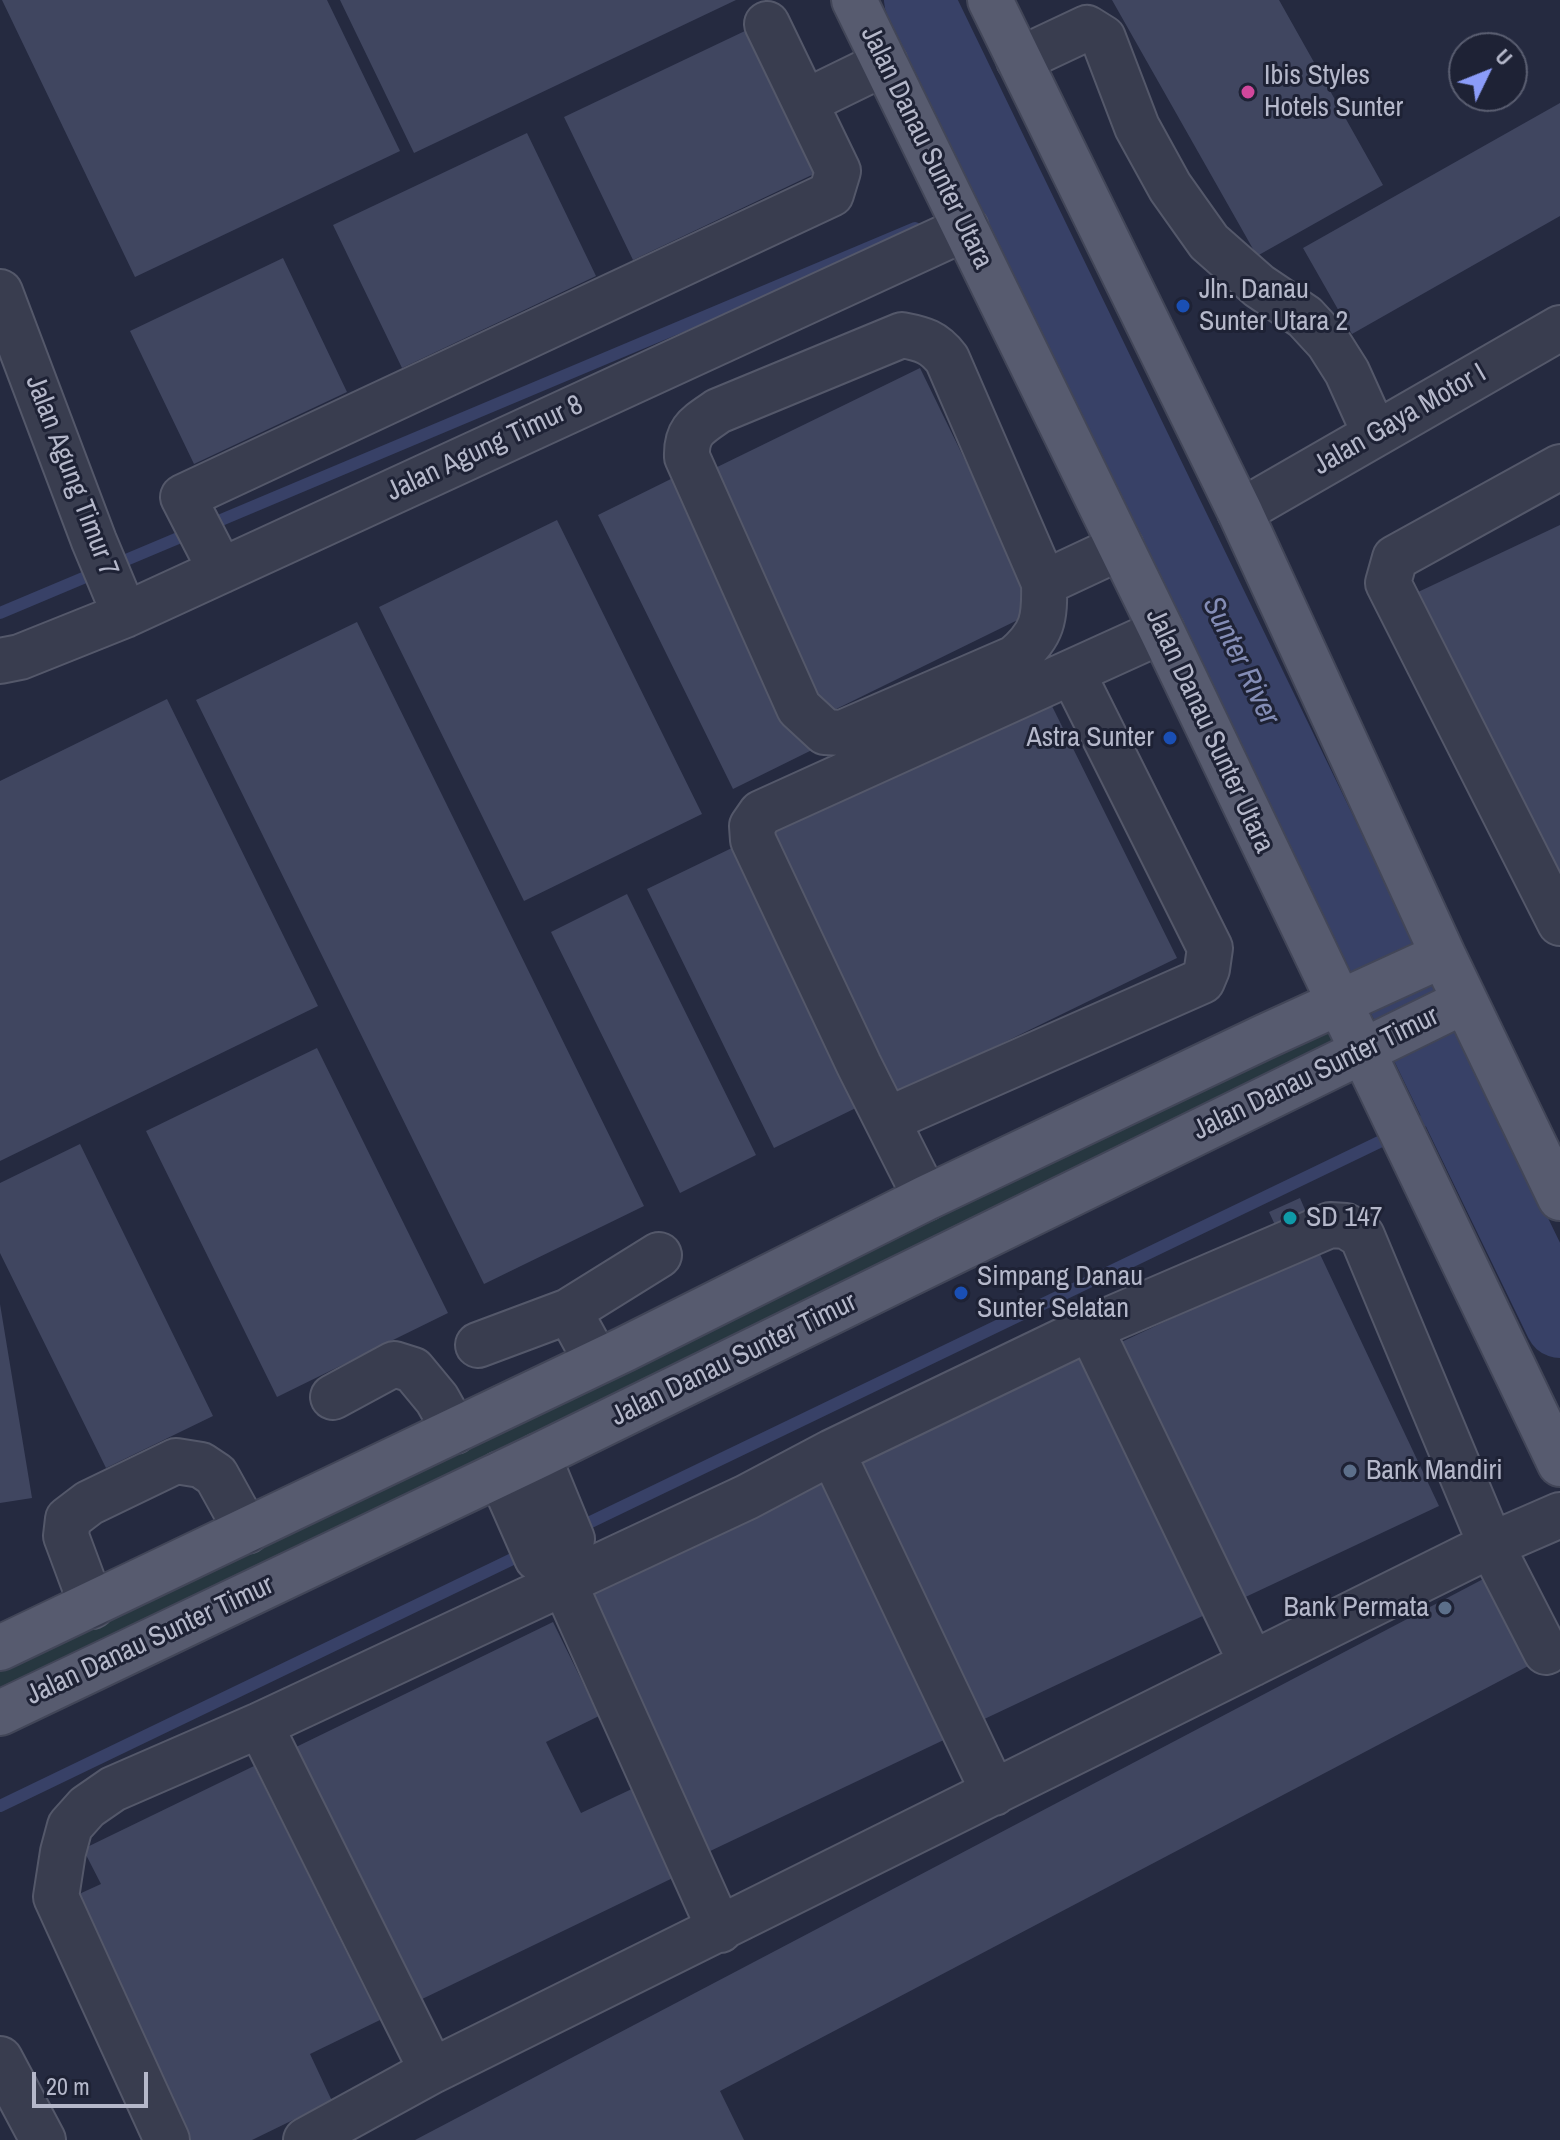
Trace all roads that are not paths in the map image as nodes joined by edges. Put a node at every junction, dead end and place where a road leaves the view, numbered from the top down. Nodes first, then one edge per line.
1 (854, 0) edge
2 (990, 0) edge
3 (767, 24) dead end
4 (1019, 60) junction
5 (885, 63) junction
6 (805, 102) junction
7 (958, 213) junction
8 (0, 292) edge
9 (1560, 328) edge
10 (690, 355) junction
11 (718, 411) junction
12 (1375, 434) junction
13 (1560, 467) edge
14 (1240, 512) junction
15 (206, 543) junction
16 (1121, 547) junction
17 (1044, 583) junction
18 (121, 604) junction
19 (1162, 631) junction
20 (0, 661) edge
21 (1072, 672) junction
22 (1560, 923) edge
23 (1430, 961) junction
24 (1352, 997) junction
25 (1452, 1007) junction
26 (1376, 1045) junction
27 (887, 1120) junction
28 (926, 1198) junction
29 (1560, 1198) edge
30 (659, 1255) dead end
31 (569, 1311) junction
32 (1090, 1328) junction
33 (478, 1345) dead end
34 (597, 1362) junction
35 (333, 1397) dead end
36 (455, 1431) junction
37 (832, 1452) junction
38 (1560, 1464) edge
39 (526, 1482) junction
40 (1560, 1515) edge
41 (247, 1531) junction
42 (1491, 1545) junction
43 (558, 1562) junction
44 (92, 1606) junction
45 (0, 1648) edge
46 (1546, 1652) dead end
47 (1252, 1664) junction
48 (0, 1713) edge
49 (260, 1725) junction
50 (994, 1793) junction
51 (720, 1930) junction
52 (0, 2059) edge
53 (432, 2071) junction
54 (43, 2140) edge
55 (167, 2140) edge
56 (306, 2140) edge

1 - 5 main road, Jalan Danau Sunter Utara
2 - 4 main road
3 - 6 street
4 - 12 street
4 - 14 main road
5 - 6 street
5 - 7 main road, Jalan Danau Sunter Utara
6 - 15 street
7 - 10 street, Jalan Agung Timur 8
7 - 16 main road, Jalan Danau Sunter Utara
8 - 18 street, Jalan Agung Timur 7
9 - 12 street, Jalan Gaya Motor I
10 - 11 street
10 - 15 street, Jalan Agung Timur 8
11 - 17 street
11 - 17 street
12 - 14 street, Jalan Gaya Motor I
13 - 22 street
14 - 23 main road
15 - 18 street, Jalan Agung Timur 8
16 - 17 street
16 - 19 main road, Jalan Danau Sunter Utara
18 - 20 street, Jalan Agung Timur 8
19 - 21 street
19 - 24 main road, Jalan Danau Sunter Utara
21 - 27 street
21 - 27 street
23 - 24 main road, Jalan Danau Sunter Timur
23 - 25 main road
24 - 26 main road, Jalan Danau Sunter Utara
24 - 28 main road, Jalan Danau Sunter Timur
25 - 26 main road, Jalan Danau Sunter Timur
25 - 29 main road
26 - 38 main road, Jalan Danau Sunter Utara
26 - 39 main road, Jalan Danau Sunter Timur
27 - 28 street
28 - 34 main road, Jalan Danau Sunter Timur
30 - 31 street
31 - 33 street
31 - 34 street
32 - 37 street
32 - 42 street
32 - 47 street
34 - 36 main road, Jalan Danau Sunter Timur
35 - 36 street
36 - 41 main road, Jalan Danau Sunter Timur
37 - 43 street
37 - 50 street
39 - 43 street
39 - 48 main road, Jalan Danau Sunter Timur
40 - 42 street
41 - 44 main road, Jalan Danau Sunter Timur
41 - 44 street
42 - 46 street
42 - 47 street
43 - 49 street
43 - 51 street
44 - 45 main road, Jalan Danau Sunter Timur
47 - 50 street
49 - 53 street
49 - 55 street
50 - 51 street
51 - 53 street
52 - 54 street
53 - 56 street

